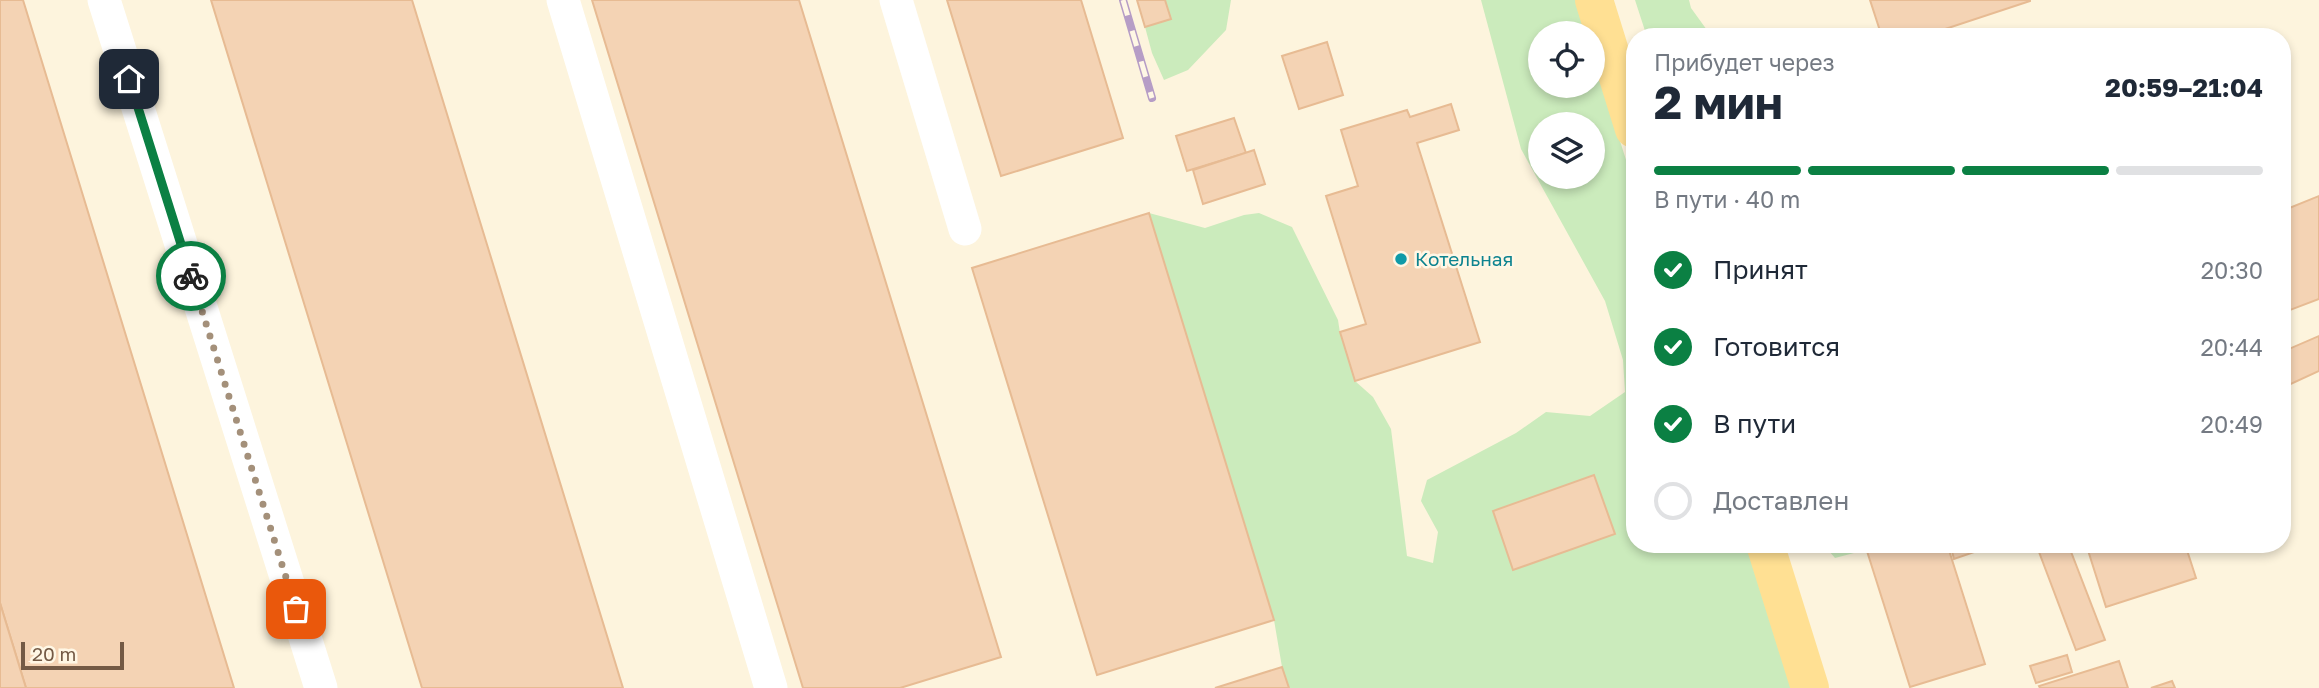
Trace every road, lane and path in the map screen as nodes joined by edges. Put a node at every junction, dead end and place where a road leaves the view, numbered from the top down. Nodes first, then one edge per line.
1 (104, 0) edge
2 (563, 0) edge
3 (896, 0) edge
4 (1594, 0) edge
5 (1626, 103) edge
6 (965, 229) dead end
7 (1768, 553) edge
8 (321, 688) edge
9 (771, 688) edge
10 (1810, 688) edge

1 - 8 lane
2 - 9 lane
3 - 6 lane
4 - 5 main road
7 - 10 main road

